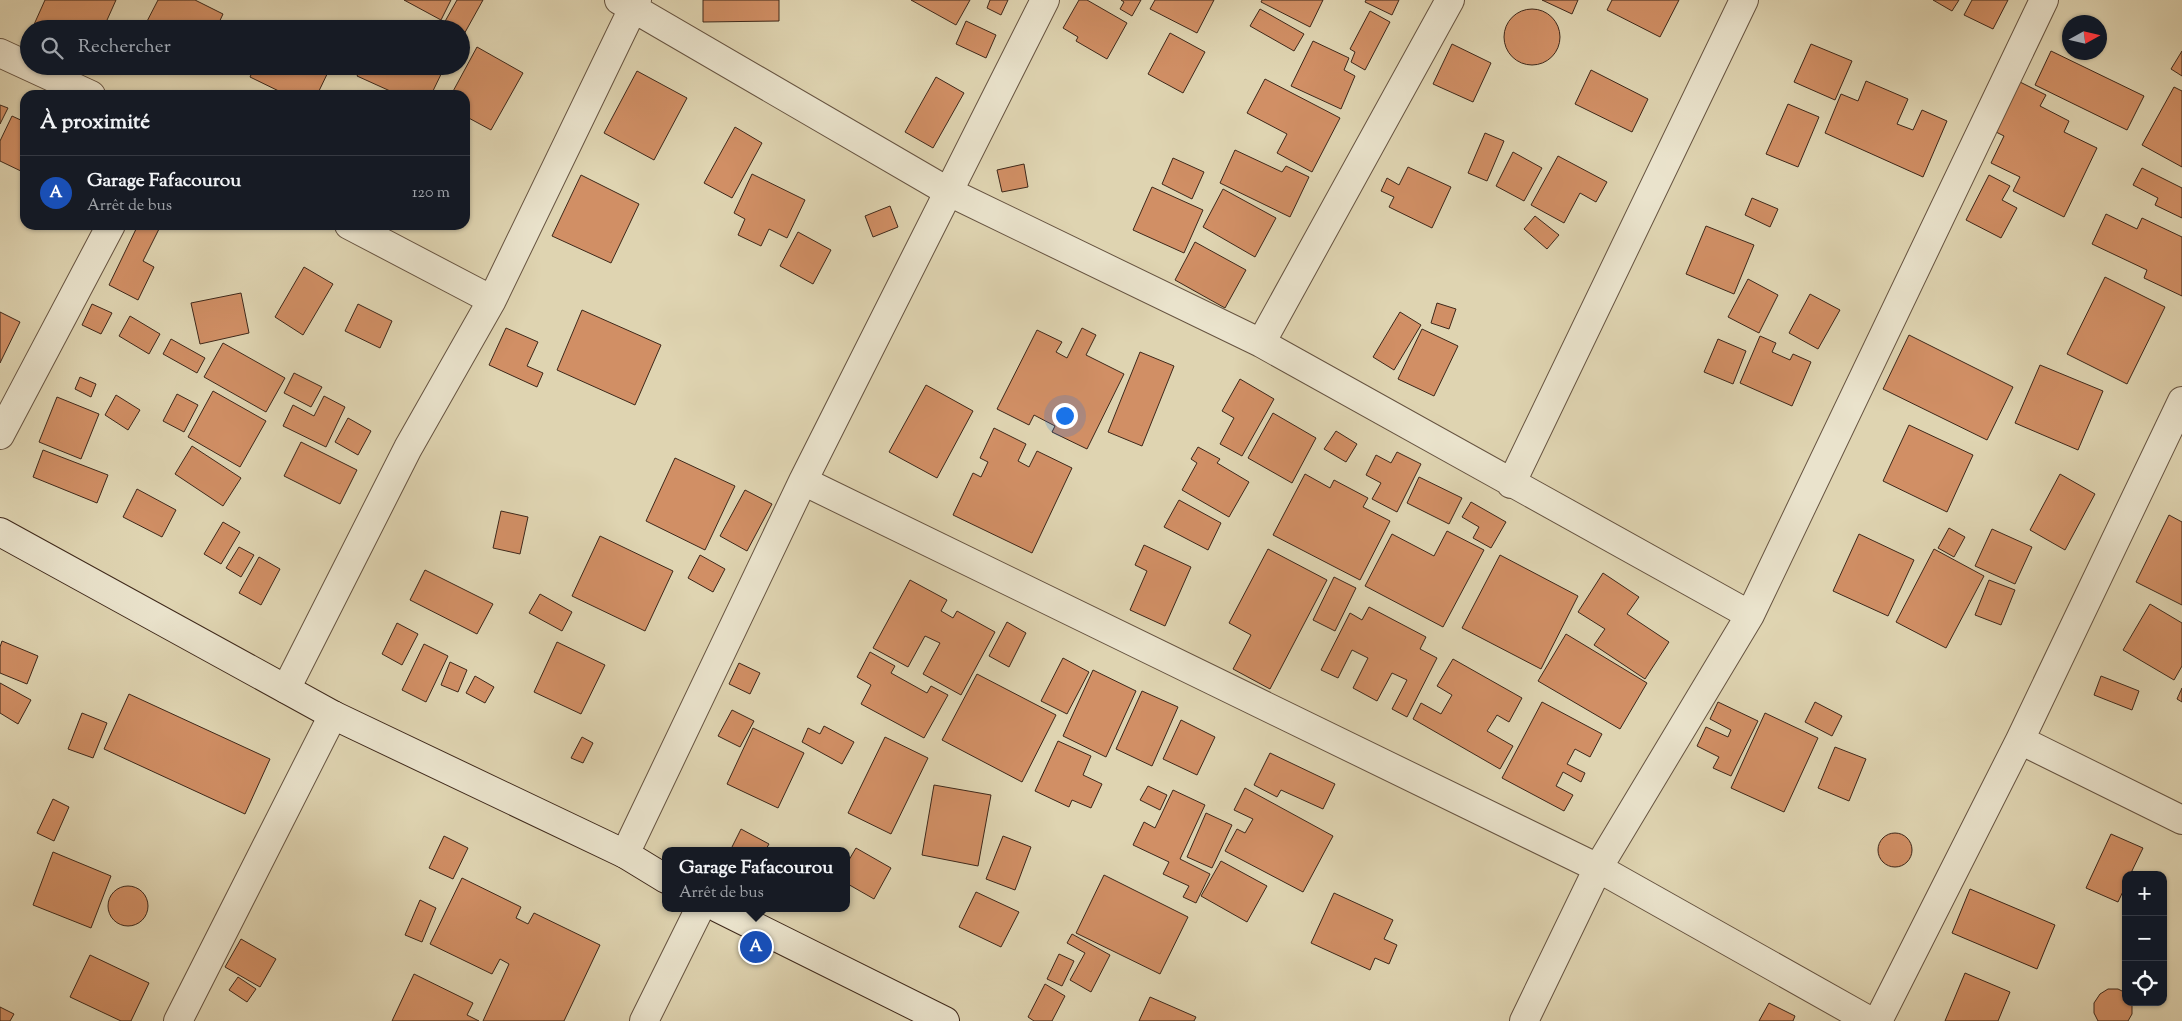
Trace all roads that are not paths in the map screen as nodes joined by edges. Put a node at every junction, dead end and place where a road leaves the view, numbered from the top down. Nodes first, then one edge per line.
1 (1045, 0) edge
2 (1450, 0) edge
3 (1744, 0) edge
4 (2044, 0) edge
5 (630, 2) edge
6 (0, 53) edge
7 (20, 62) edge
8 (48, 75) edge
9 (80, 90) edge
10 (949, 192) junction
11 (108, 230) edge
12 (359, 230) edge
13 (492, 300) junction
14 (1261, 343) junction
15 (2179, 416) edge
16 (0, 435) edge
17 (803, 481) junction
18 (1511, 484) junction
19 (0, 532) edge
20 (1750, 615) junction
21 (286, 689) junction
22 (333, 715) junction
23 (2020, 740) junction
24 (2182, 820) edge
25 (624, 854) junction
26 (1598, 868) junction
27 (662, 877) edge
28 (698, 912) edge
29 (726, 912) edge
30 (178, 1021) edge
31 (644, 1021) edge
32 (945, 1021) edge
33 (1524, 1021) edge
34 (1870, 1021) edge
35 (1878, 1021) edge

1 - 10 street
2 - 14 street
3 - 18 street
4 - 20 street
5 - 10 street
5 - 13 street
6 - 7 street
8 - 9 street
10 - 14 street
10 - 17 street
11 - 16 street
12 - 13 street
13 - 21 street
14 - 18 street
15 - 23 street
17 - 25 street
17 - 26 street
18 - 20 street
19 - 21 street
20 - 26 street
21 - 22 street
22 - 25 street
22 - 30 street
23 - 24 street
23 - 35 street
25 - 27 street
26 - 33 street
26 - 34 street
28 - 31 street
29 - 32 street

